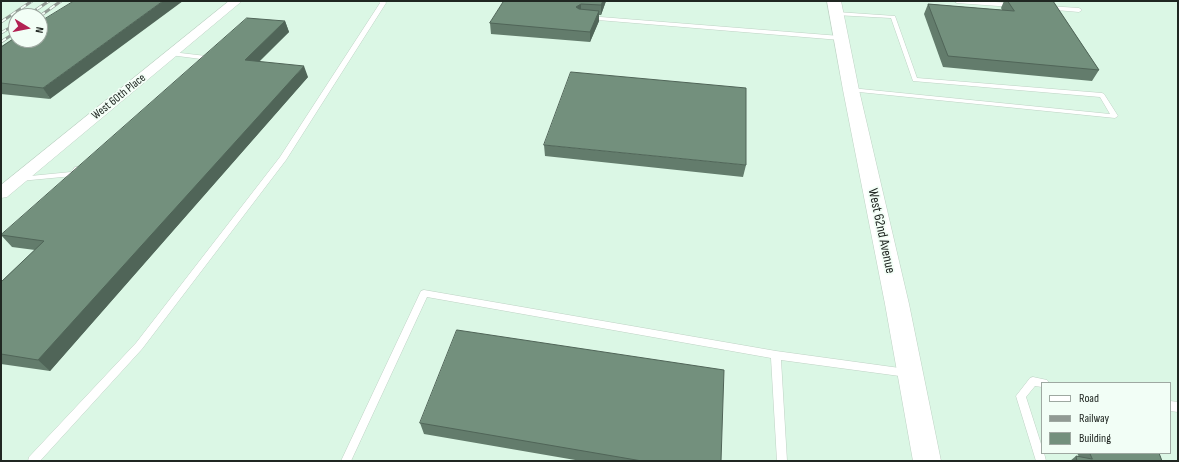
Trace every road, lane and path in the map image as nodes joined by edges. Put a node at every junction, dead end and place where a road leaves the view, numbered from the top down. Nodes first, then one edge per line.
1 (236, 1) edge
2 (382, 1) edge
3 (957, 1) edge
4 (976, 2) edge
5 (1016, 6) edge
6 (835, 7) edge
7 (1040, 7) edge
8 (1079, 10) dead end
9 (581, 17) edge
10 (840, 38) junction
11 (172, 54) junction
12 (194, 68) edge
13 (918, 88) junction
14 (851, 90) junction
15 (85, 164) edge
16 (17, 180) junction
17 (1, 193) edge
18 (776, 355) junction
19 (910, 374) junction
20 (1041, 382) edge
21 (33, 461) edge
22 (346, 461) edge
23 (782, 461) edge
24 (927, 461) edge
25 (1041, 461) edge

1 - 11 street, West 60th Place
2 - 21 lane
3 - 4 lane
4 - 5 lane
6 - 10 street, West 62nd Avenue
6 - 13 lane
7 - 8 lane
9 - 10 lane
10 - 14 street, West 62nd Avenue
11 - 12 lane
11 - 16 street, West 60th Place
13 - 13 lane
13 - 14 lane
14 - 19 street, West 62nd Avenue
15 - 16 lane
16 - 17 street, West 60th Place
18 - 19 lane
18 - 22 lane
18 - 23 lane
19 - 24 street, West 62nd Avenue
20 - 25 lane

